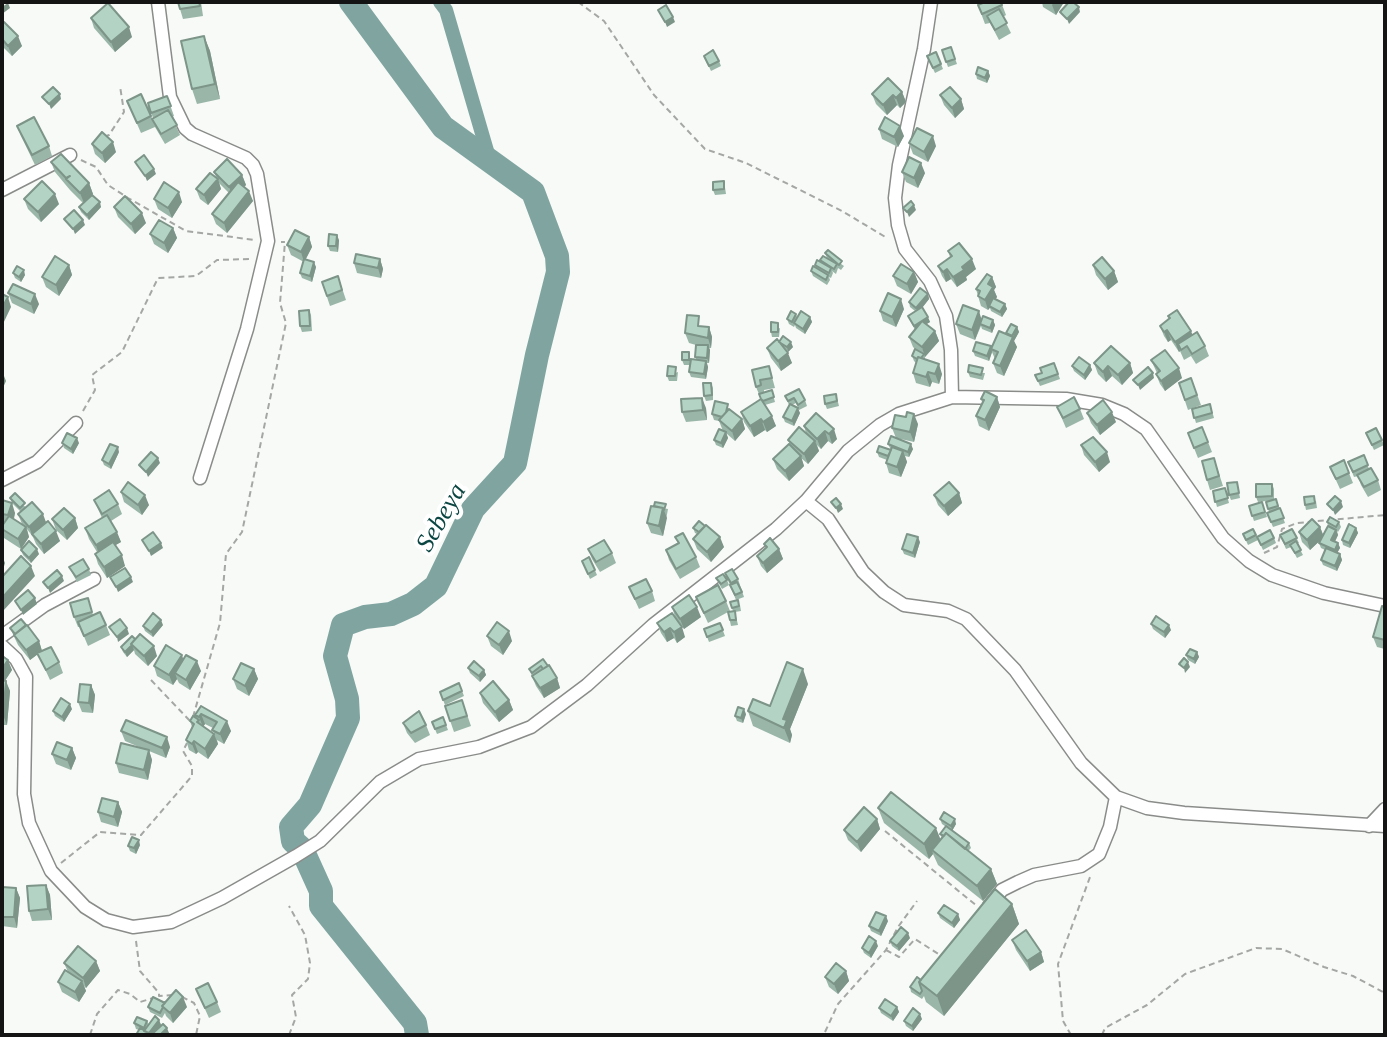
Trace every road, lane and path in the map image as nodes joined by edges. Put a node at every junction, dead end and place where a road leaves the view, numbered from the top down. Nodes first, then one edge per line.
1 (158, 2) edge
2 (578, 2) edge
3 (931, 2) edge
4 (120, 86) dead end
5 (96, 141) edge
6 (70, 155) joint
7 (2, 190) edge
8 (268, 241) junction
9 (905, 249) junction
10 (952, 397) junction
11 (76, 423) joint
12 (200, 478) dead end
13 (2, 480) edge
14 (806, 501) junction
15 (1385, 515) edge
16 (1249, 561) junction
17 (94, 579) dead end
18 (1385, 606) edge
19 (2, 636) edge
20 (2, 646) edge
21 (151, 680) dead end
22 (189, 738) edge
23 (1116, 797) junction
24 (1385, 809) edge
25 (1369, 826) junction
26 (1385, 826) edge
27 (885, 831) dead end
28 (1099, 854) junction
29 (51, 871) junction
30 (917, 901) dead end
31 (289, 906) dead end
32 (984, 911) joint
33 (133, 927) junction
34 (886, 950) junction
35 (946, 959) edge
36 (1385, 993) edge
37 (159, 996) junction
38 (825, 1032) dead end
39 (90, 1035) edge
40 (196, 1035) edge
41 (289, 1035) edge
42 (1071, 1035) edge
43 (1102, 1035) edge

1 - 8 street
2 - 9 path
3 - 9 street
4 - 5 path
6 - 7 street
6 - 11 path
8 - 12 street
8 - 21 path
9 - 10 street
10 - 14 street
10 - 16 street
11 - 13 street
14 - 23 street
14 - 33 street
15 - 16 path
16 - 18 street
17 - 19 street
20 - 29 street
22 - 29 path
23 - 25 street
23 - 28 street
24 - 25 street
25 - 26 street
27 - 32 path
28 - 32 street
28 - 42 path
29 - 33 street
30 - 34 path
31 - 41 path
33 - 37 path
34 - 35 path
34 - 38 path
36 - 43 path
37 - 39 path
37 - 40 path

